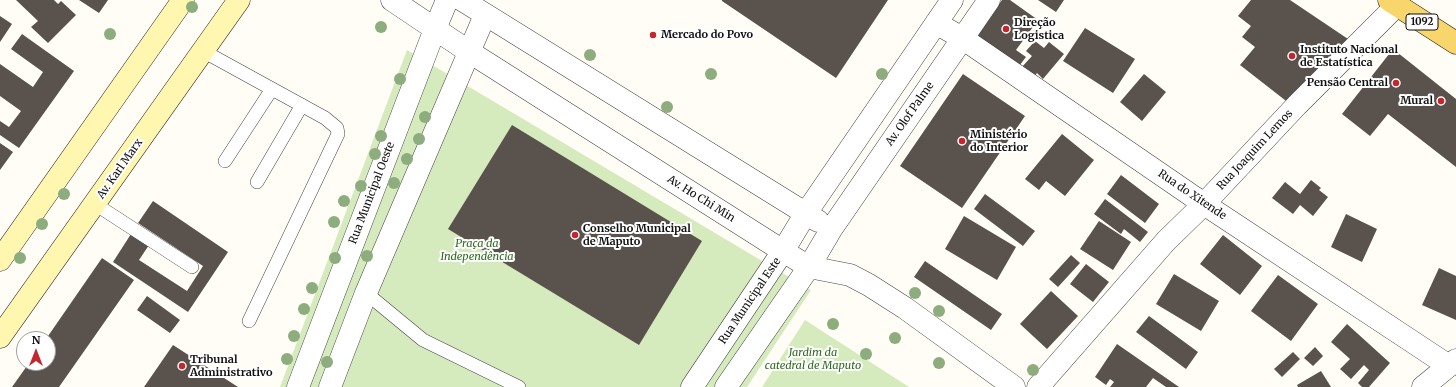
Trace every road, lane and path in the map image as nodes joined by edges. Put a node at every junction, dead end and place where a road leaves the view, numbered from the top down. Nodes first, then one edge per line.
1 (183, 0) edge
2 (239, 0) edge
3 (392, 0) edge
4 (447, 0) edge
5 (462, 0) edge
6 (952, 0) edge
7 (989, 0) edge
8 (1393, 3) edge
9 (485, 15) junction
10 (936, 23) junction
11 (435, 29) junction
12 (962, 38) junction
13 (1456, 43) edge
14 (203, 51) junction
15 (468, 51) junction
16 (272, 89) junction
17 (302, 105) junction
18 (225, 161) dead end
19 (257, 182) dead end
20 (95, 204) junction
21 (1204, 204) junction
22 (806, 213) junction
23 (832, 228) junction
24 (782, 251) junction
25 (0, 260) edge
26 (192, 267) dead end
27 (809, 267) junction
28 (366, 293) junction
29 (249, 321) dead end
30 (0, 337) edge
31 (1453, 363) edge
32 (298, 387) edge
33 (330, 387) edge
34 (519, 387) edge
35 (692, 387) edge
36 (726, 387) edge
37 (1014, 387) edge
38 (1038, 387) edge
39 (1423, 387) edge

1 - 25 street
2 - 14 street, Av. Karl Marx
3 - 11 street, Av. Ho Chi Min
4 - 11 street, Rua Municipal Oeste
5 - 9 street
6 - 10 street
7 - 12 street, Av. Olof Palme
8 - 13 main road, 1092
8 - 21 street, Rua Joaquim Lemos
9 - 15 street
9 - 22 street
10 - 12 street, Rua do Xitende
10 - 22 street
11 - 15 street, Av. Ho Chi Min
11 - 32 street, Rua Municipal Oeste
12 - 21 street, Rua do Xitende
12 - 23 street, Av. Olof Palme
14 - 16 lane
14 - 20 street, Av. Karl Marx
15 - 24 street, Av. Ho Chi Min
15 - 28 street
16 - 17 lane
16 - 18 lane
17 - 19 lane
17 - 29 lane
20 - 26 lane
20 - 30 street, Av. Karl Marx
21 - 31 street, Rua do Xitende
21 - 38 street, Rua Joaquim Lemos
22 - 23 street
22 - 24 street, Rua Municipal Este
23 - 27 street
24 - 27 street, Av. Ho Chi Min
24 - 35 street, Rua Municipal Este
27 - 36 street
27 - 37 street, Av. Ho Chi Min
28 - 33 street
28 - 34 lane
31 - 39 street

